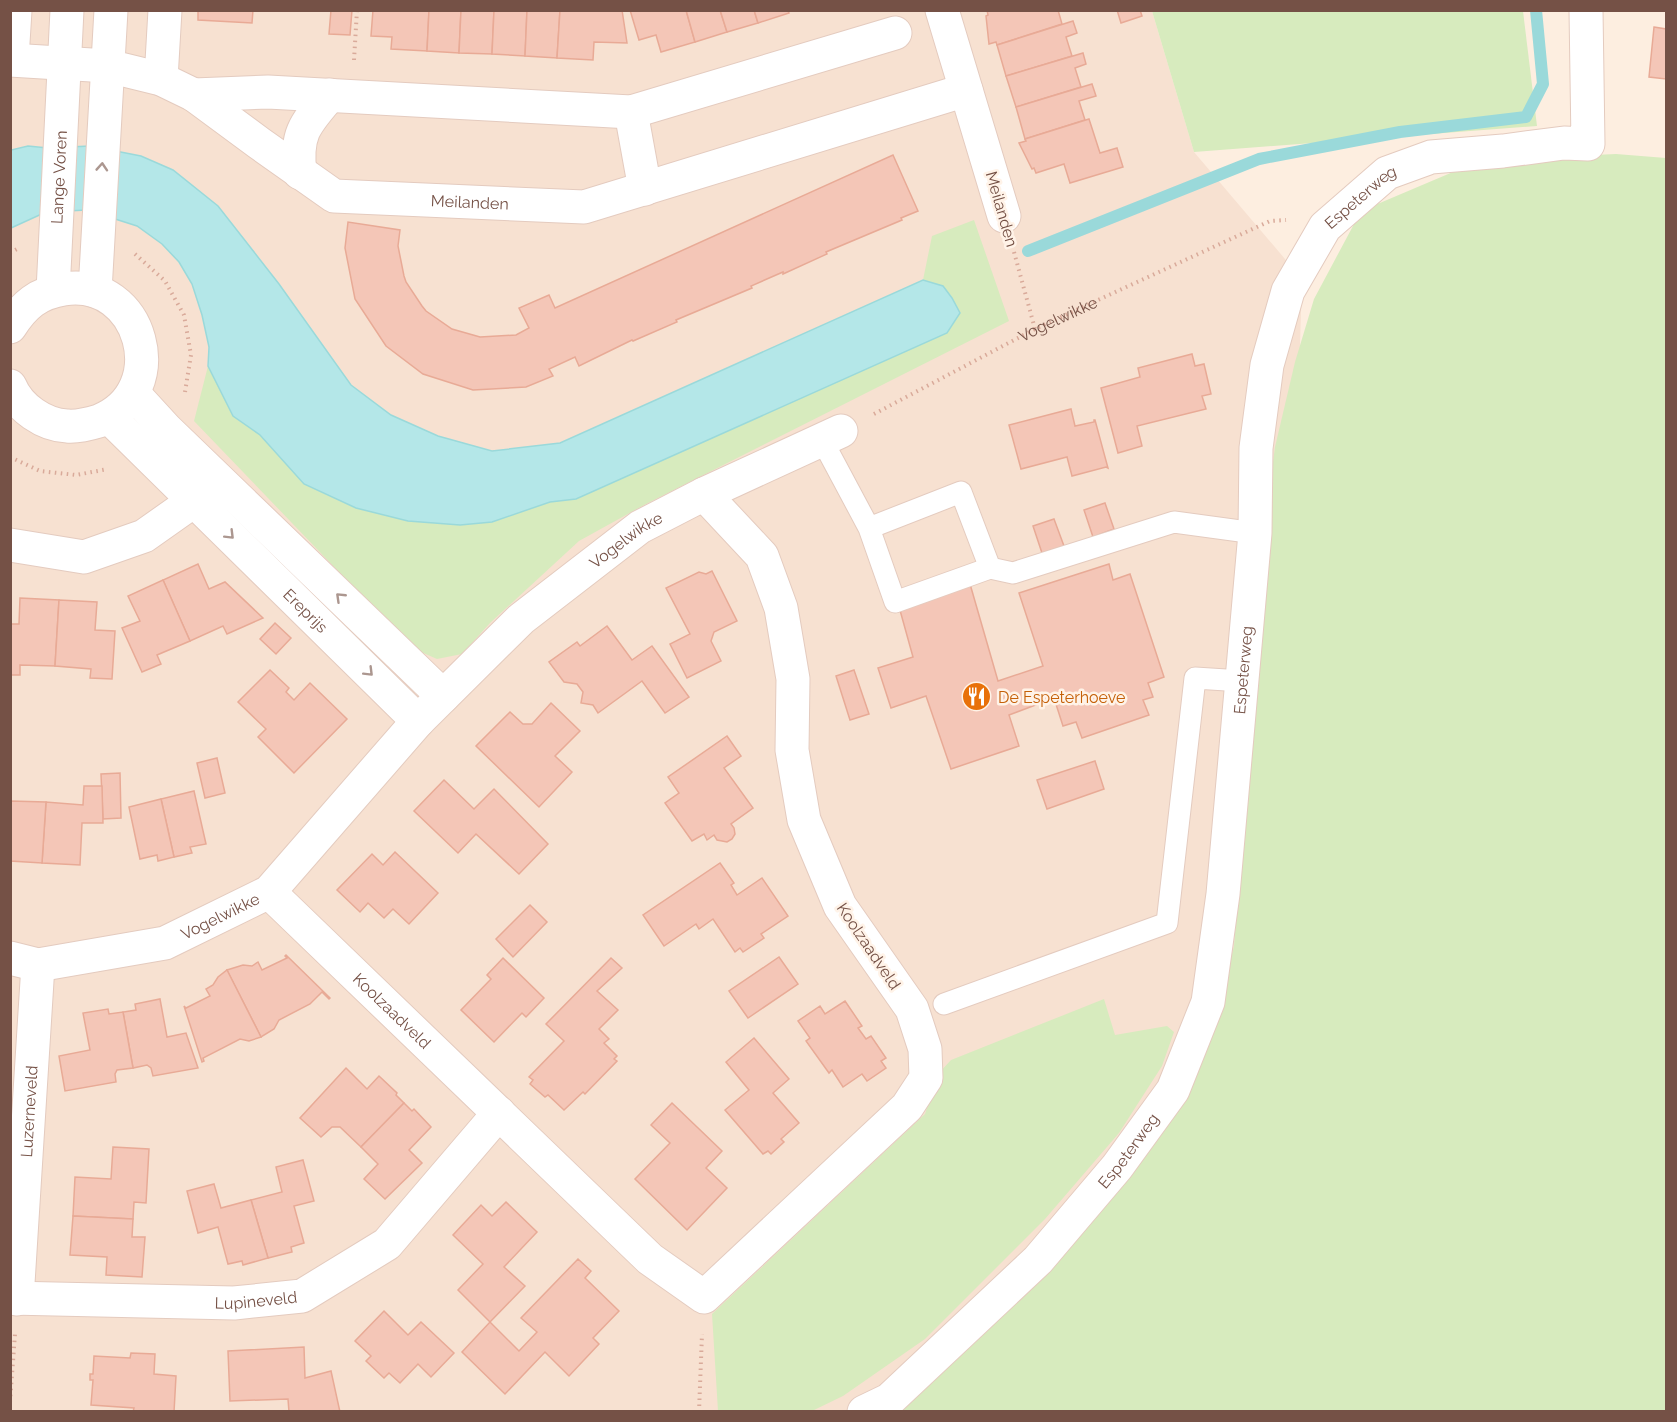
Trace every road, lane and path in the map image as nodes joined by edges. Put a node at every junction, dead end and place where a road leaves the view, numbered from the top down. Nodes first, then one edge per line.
1 (15, 10) edge
2 (67, 10) edge
3 (111, 10) edge
4 (165, 10) edge
5 (357, 10) edge
6 (942, 10) edge
7 (1587, 10) edge
8 (895, 33) dead end
9 (11, 59) edge
10 (64, 63) junction
11 (108, 66) junction
12 (161, 79) junction
13 (966, 90) junction
14 (194, 95) junction
15 (340, 96) junction
16 (631, 112) junction
17 (300, 173) junction
18 (645, 189) junction
19 (1004, 216) joint
20 (1325, 227) junction
21 (53, 291) junction
22 (95, 291) junction
23 (10, 327) edge
24 (1035, 329) junction
25 (10, 386) edge
26 (133, 393) junction
27 (109, 417) junction
28 (832, 436) junction
29 (206, 489) junction
30 (704, 494) junction
31 (868, 528) junction
32 (1255, 533) junction
33 (10, 545) edge
34 (990, 568) junction
35 (1242, 681) junction
36 (443, 696) junction
37 (418, 721) junction
38 (269, 892) junction
39 (24, 962) edge
40 (944, 1004) dead end
41 (499, 1113) junction
42 (704, 1297) junction
43 (14, 1299) edge
44 (10, 1402) edge
45 (699, 1412) edge
46 (864, 1412) edge

1 - 9 street
2 - 10 street, Lange Voren
3 - 11 street
4 - 12 street
5 - 15 path
6 - 13 street, Meilanden
7 - 20 street, Espeterweg
8 - 16 street, Meilanden
9 - 10 street
10 - 11 street
10 - 21 street, Lange Voren
11 - 12 street, Meilanden
22 -> 11 street
12 - 14 street, Meilanden
13 - 18 street, Meilanden
13 - 19 street, Meilanden
14 - 15 street, Meilanden
14 - 17 street, Meilanden
15 - 16 street, Meilanden
15 - 17 street
16 - 18 street
17 - 18 street, Meilanden
19 - 24 path, Meilanden
20 - 24 path, Vogelwikke
20 - 32 street, Espeterweg
21 - 22 street
21 - 23 street
22 - 26 street
24 - 28 path, Vogelwikke
25 - 27 street
26 - 27 street
26 - 29 street, Ereprijs
27 - 29 street, Ereprijs
28 - 30 street, Vogelwikke
28 - 31 lane
29 - 33 street
36 -> 29 street, Ereprijs
29 -> 37 street, Ereprijs
30 - 36 street, Vogelwikke
30 - 42 street, Koolzaadveld
31 - 34 lane
31 - 34 lane
32 - 34 lane
32 - 35 street, Espeterweg
35 - 40 lane
35 - 46 street, Espeterweg
36 - 37 street, Vogelwikke
37 - 38 street, Vogelwikke
38 - 39 street, Vogelwikke
38 - 41 street, Koolzaadveld
39 - 43 street, Luzerneveld
41 - 42 street, Koolzaadveld
41 - 43 street, Lupineveld
42 - 45 path
43 - 44 path

